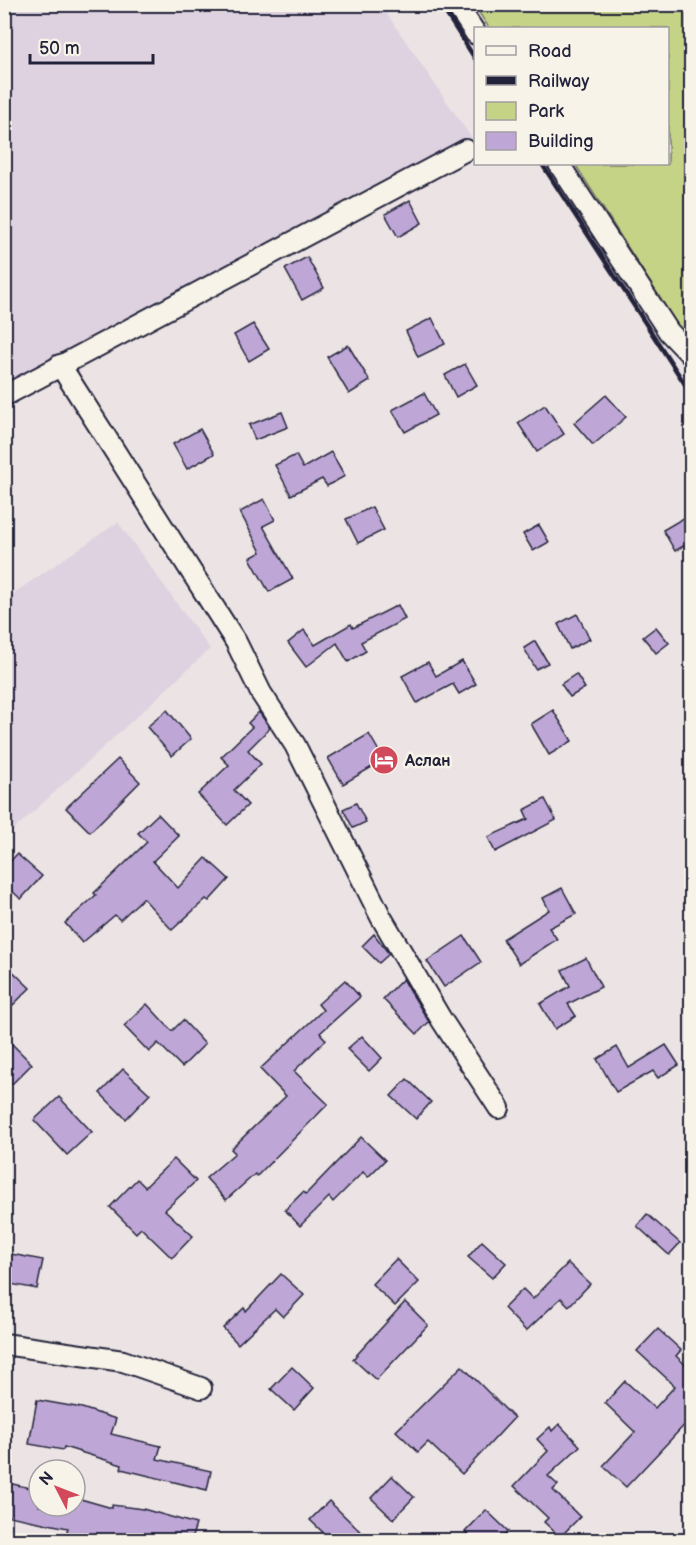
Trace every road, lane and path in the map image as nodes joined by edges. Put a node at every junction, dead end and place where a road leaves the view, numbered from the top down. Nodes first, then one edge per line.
1 (456, 4) edge
2 (474, 31) edge
3 (466, 150) dead end
4 (561, 165) edge
5 (692, 356) edge
6 (60, 365) junction
7 (4, 396) edge
8 (499, 1108) dead end
9 (4, 1344) edge
10 (201, 1388) dead end

1 - 2 street
3 - 6 street
4 - 5 street
6 - 7 street
6 - 8 street
9 - 10 street

